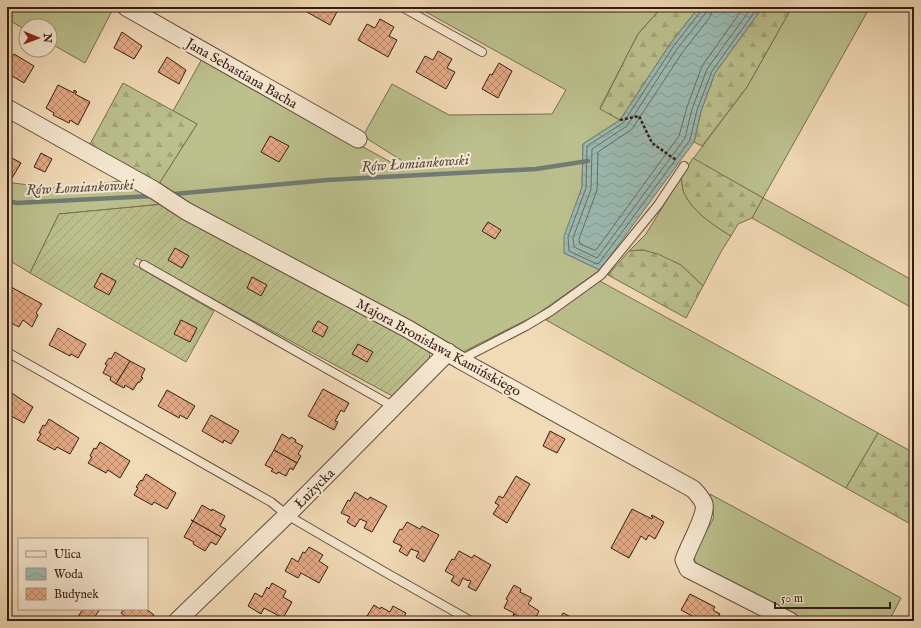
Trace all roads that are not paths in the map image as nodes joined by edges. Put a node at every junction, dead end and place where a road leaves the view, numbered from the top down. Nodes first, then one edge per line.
1 (126, 7) edge
2 (402, 7) edge
3 (482, 52) dead end
4 (7, 108) edge
5 (358, 139) dead end
6 (684, 166) road end
7 (144, 265) dead end
8 (7, 352) edge
9 (454, 356) junction
10 (394, 407) junction
11 (287, 515) junction
12 (177, 621) edge
13 (471, 621) edge
14 (790, 621) edge

1 - 5 street, Jana Sebastiana Bacha
2 - 3 lane
4 - 9 street, Majora Bronisława Kamińskiego
6 - 9 lane
7 - 10 lane
8 - 11 lane
9 - 10 street, Łużycka
9 - 14 street, Majora Bronisława Kamińskiego
10 - 11 street, Łużycka
11 - 12 street, Łużycka
11 - 13 lane

